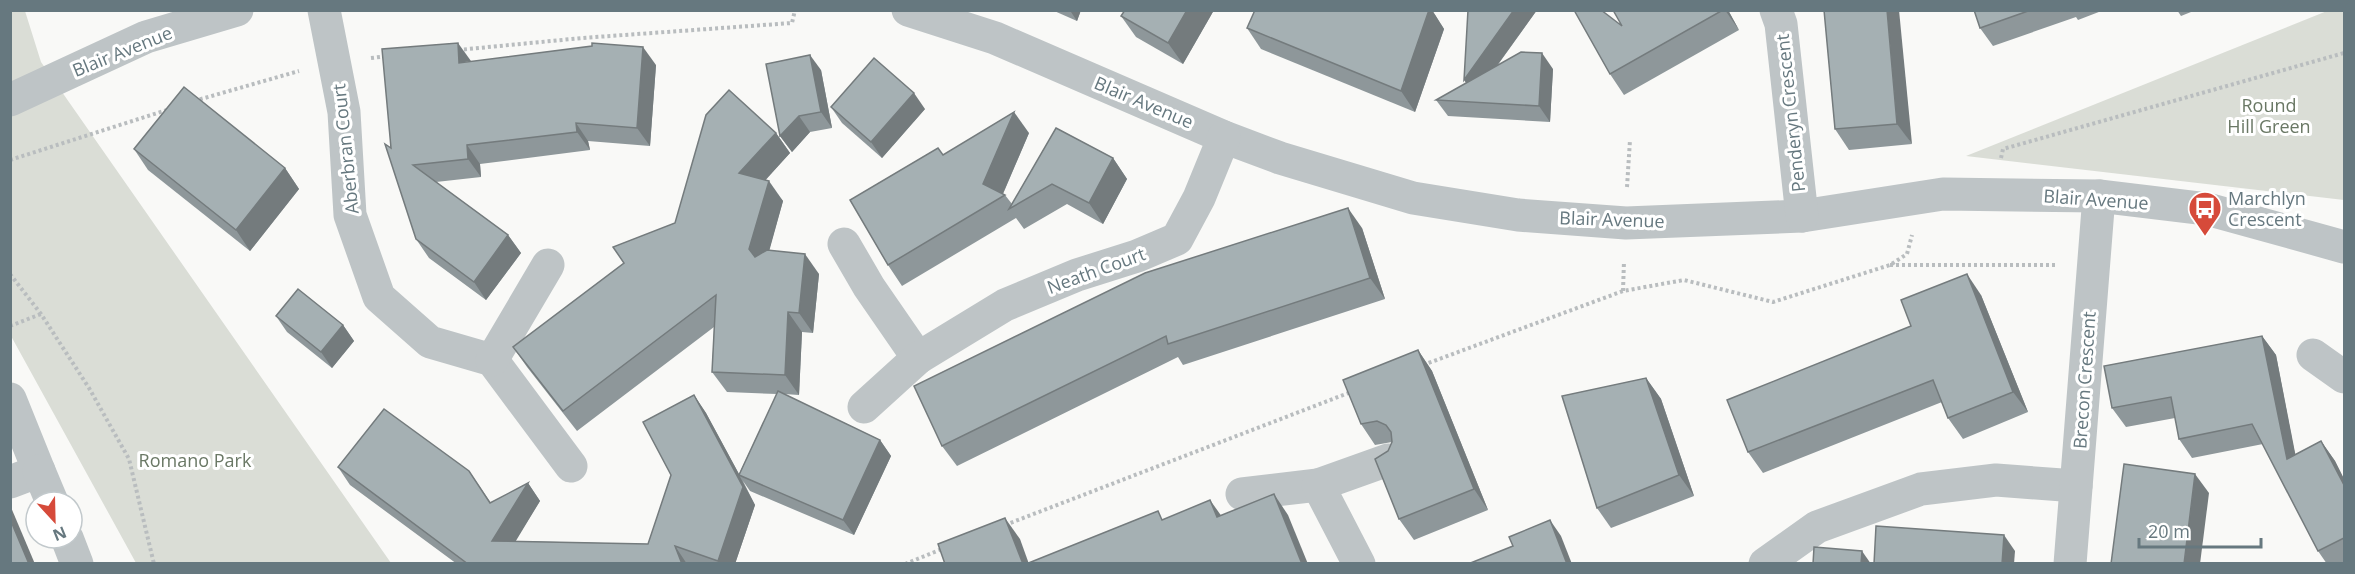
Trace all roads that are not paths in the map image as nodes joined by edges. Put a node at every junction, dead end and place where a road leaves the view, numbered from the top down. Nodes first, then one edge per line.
1 (237, 10) edge
2 (324, 10) edge
3 (908, 10) edge
4 (1776, 10) edge
5 (10, 100) edge
6 (1224, 137) junction
7 (2099, 196) junction
8 (1802, 216) junction
9 (844, 244) dead end
10 (2344, 247) edge
11 (548, 265) dead end
12 (2313, 355) dead end
13 (918, 358) junction
14 (492, 360) junction
15 (2344, 377) edge
16 (10, 399) edge
17 (864, 407) dead end
18 (1388, 460) edge
19 (571, 466) dead end
20 (25, 476) edge
21 (1318, 485) junction
22 (2076, 486) junction
23 (40, 490) edge
24 (1242, 494) dead end
25 (71, 550) edge
26 (77, 564) edge
27 (1359, 564) edge
28 (1765, 564) edge
29 (2070, 564) edge

1 - 5 street, Blair Avenue
2 - 14 street, Aberbran Court
3 - 6 street, Blair Avenue
4 - 8 street, Penderyn Crescent
6 - 8 street, Blair Avenue
6 - 13 street, Neath Court
7 - 8 street, Blair Avenue
7 - 10 street, Blair Avenue
7 - 22 street, Brecon Crescent
9 - 13 street
11 - 14 street
12 - 15 street
13 - 17 street, Neath Court
14 - 19 street
16 - 20 street
18 - 21 street
20 - 23 street
21 - 24 street
21 - 27 street
22 - 28 street
22 - 29 street, Brecon Crescent
25 - 26 street

